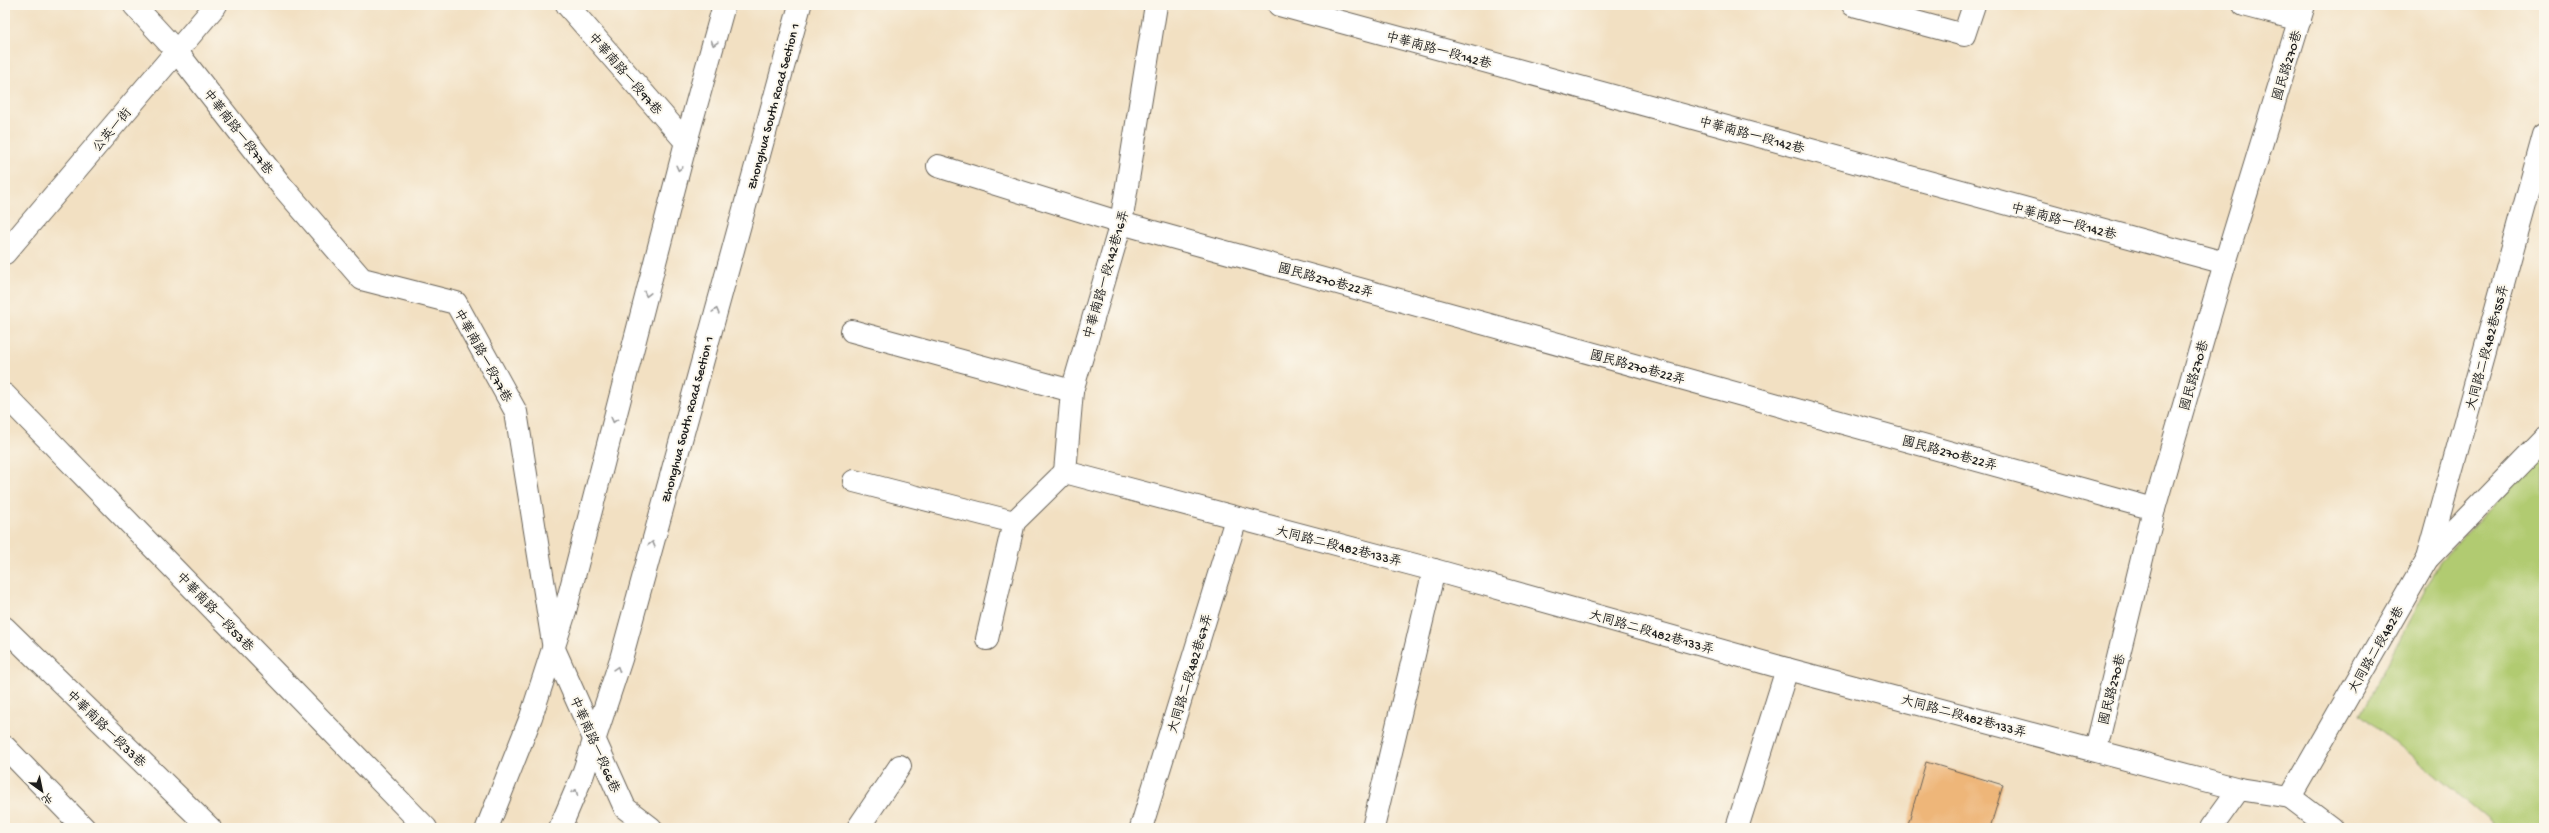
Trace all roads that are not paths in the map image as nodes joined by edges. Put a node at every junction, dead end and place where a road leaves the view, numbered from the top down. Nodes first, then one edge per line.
1 (134, 5) edge
2 (216, 5) edge
3 (567, 5) edge
4 (724, 5) edge
5 (800, 5) edge
6 (1156, 5) edge
7 (1279, 5) edge
8 (1853, 5) edge
9 (1974, 5) edge
10 (2244, 5) edge
11 (2302, 12) edge
12 (177, 52) junction
13 (2544, 135) edge
14 (686, 142) junction
15 (938, 166) dead end
16 (1121, 223) junction
17 (5, 253) edge
18 (2225, 264) junction
19 (852, 331) dead end
20 (1072, 390) junction
21 (5, 395) edge
22 (2544, 439) edge
23 (1065, 472) junction
24 (854, 482) dead end
25 (2154, 508) junction
26 (1236, 519) junction
27 (1014, 522) junction
28 (2428, 559) junction
29 (1434, 570) junction
30 (5, 628) edge
31 (987, 639) dead end
32 (554, 649) junction
33 (1787, 669) junction
34 (594, 740) junction
35 (5, 747) edge
36 (2096, 749) junction
37 (900, 766) dead end
38 (2239, 789) junction
39 (2290, 797) junction
40 (84, 828) edge
41 (210, 828) edge
42 (426, 828) edge
43 (487, 828) edge
44 (560, 828) edge
45 (651, 828) edge
46 (858, 828) edge
47 (1141, 828) edge
48 (1373, 828) edge
49 (1737, 828) edge
50 (2211, 828) edge
51 (2332, 828) edge

1 - 12 street, 中華南路一段77巷
2 - 12 street, 公英一街
3 - 14 street, 中華南路一段97巷
4 -> 14 street
34 -> 5 street, Zhonghua South Road Section 1
6 - 16 street, 中華南路一段142巷16弄
7 - 18 street, 中華南路一段142巷
8 - 9 street
10 - 11 street
11 - 18 street, 國民路270巷
12 - 17 street, 公英一街
12 - 32 street, 中華南路一段77巷
13 - 28 street, 大同路二段482巷155弄
14 -> 32 street
15 - 16 street, 國民路270巷22弄
16 - 20 street, 中華南路一段142巷16弄
16 - 25 street, 國民路270巷22弄
18 - 25 street, 國民路270巷
19 - 20 street
20 - 23 street, 中華南路一段142巷16弄
21 - 42 street, 中華南路一段53巷
22 - 28 street, 大同路二段482巷
23 - 26 street, 大同路二段482巷133弄
23 - 27 street
24 - 27 street
25 - 36 street, 國民路270巷
26 - 29 street, 大同路二段482巷133弄
26 - 47 street, 大同路二段482巷67弄
27 - 31 street
28 - 39 street, 大同路二段482巷
29 - 33 street, 大同路二段482巷133弄
29 - 48 street
30 - 41 street, 中華南路一段33巷
32 - 34 street, 中華南路一段66巷
32 - 43 street
33 - 36 street, 大同路二段482巷133弄
33 - 49 street
44 -> 34 street, Zhonghua South Road Section 1
34 - 45 street, 中華南路一段66巷
35 - 40 street
36 - 38 street, 大同路二段482巷133弄
37 - 46 street
38 - 39 street
38 - 50 street
39 - 51 street

